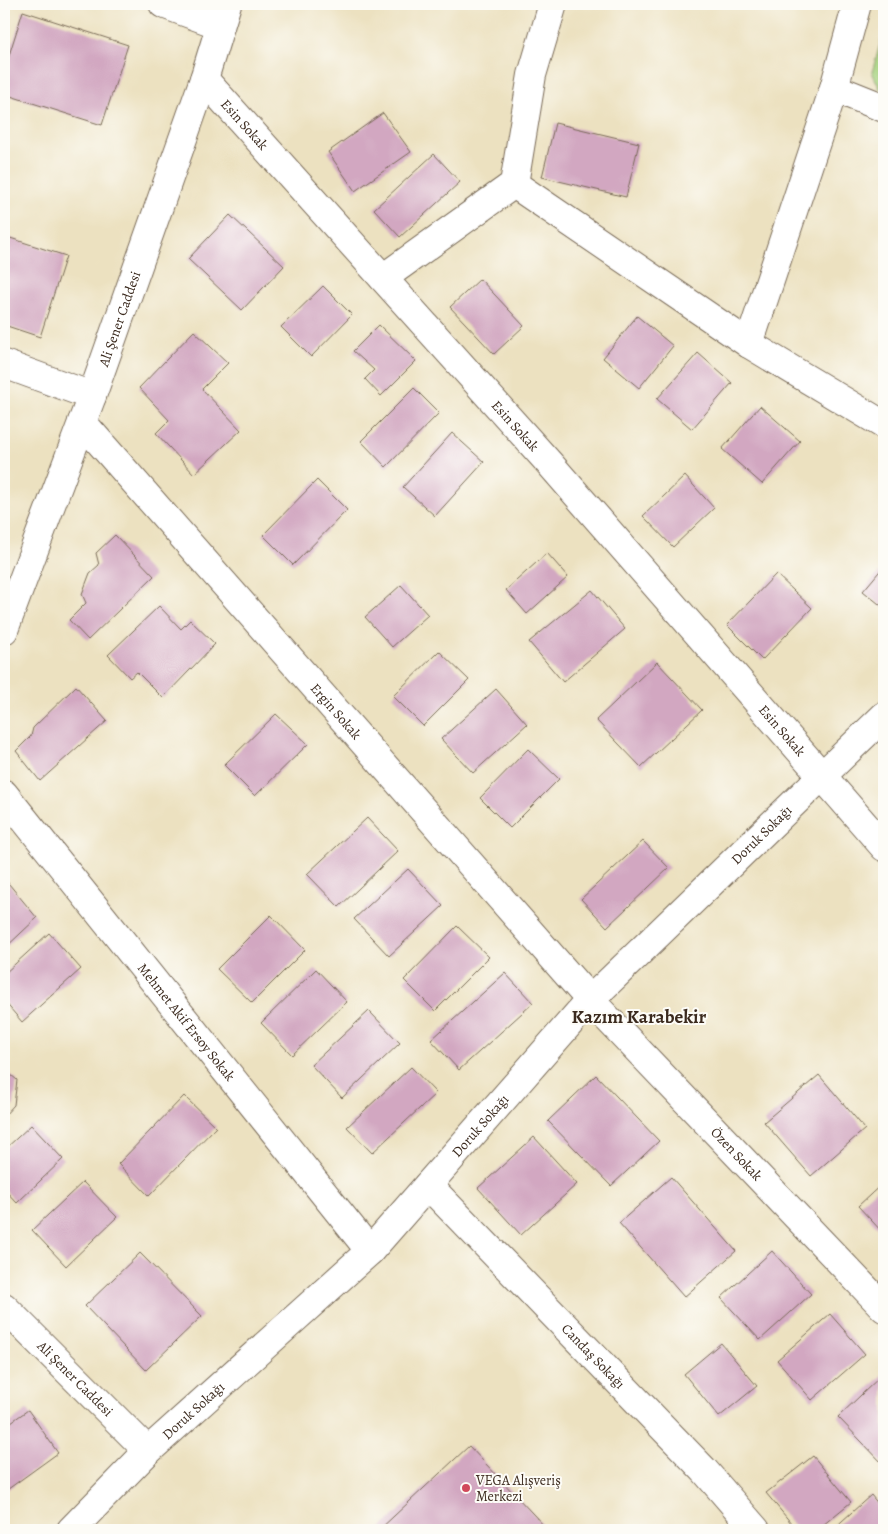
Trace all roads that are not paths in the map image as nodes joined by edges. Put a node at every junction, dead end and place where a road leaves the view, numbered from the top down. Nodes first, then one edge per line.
1 (163, 4) edge
2 (553, 4) edge
3 (857, 4) edge
4 (223, 14) edge
5 (204, 79) junction
6 (834, 88) junction
7 (884, 108) edge
8 (514, 184) junction
9 (383, 278) junction
10 (749, 344) junction
11 (4, 364) edge
12 (92, 396) junction
13 (82, 422) junction
14 (884, 425) edge
15 (4, 630) edge
16 (884, 716) edge
17 (821, 777) junction
18 (4, 794) edge
19 (884, 847) edge
20 (590, 1000) junction
21 (428, 1185) junction
22 (370, 1251) junction
23 (4, 1307) edge
24 (884, 1308) edge
25 (148, 1451) junction
26 (71, 1530) edge
27 (756, 1530) edge

1 - 4 street
2 - 8 street
3 - 6 street
4 - 5 street, Ali Şener Caddesi
5 - 9 street, Esin Sokak
5 - 12 street, Ali Şener Caddesi
6 - 7 street
6 - 10 street
8 - 9 street
8 - 10 street
9 - 17 street, Esin Sokak
10 - 14 street
11 - 12 street
12 - 13 street, Ali Şener Caddesi
13 - 15 street, Ali Şener Caddesi
13 - 20 street, Ergin Sokak
16 - 17 street, Doruk Sokağı
17 - 19 street, Esin Sokak
17 - 20 street, Doruk Sokağı
18 - 22 street, Mehmet Akif Ersoy Sokak
20 - 21 street, Doruk Sokağı
20 - 24 street, Özen Sokak
21 - 22 street, Doruk Sokağı
21 - 27 street, Candaş Sokağı
22 - 25 street, Doruk Sokağı
23 - 25 street, Ali Şener Caddesi
25 - 26 street, Doruk Sokağı

